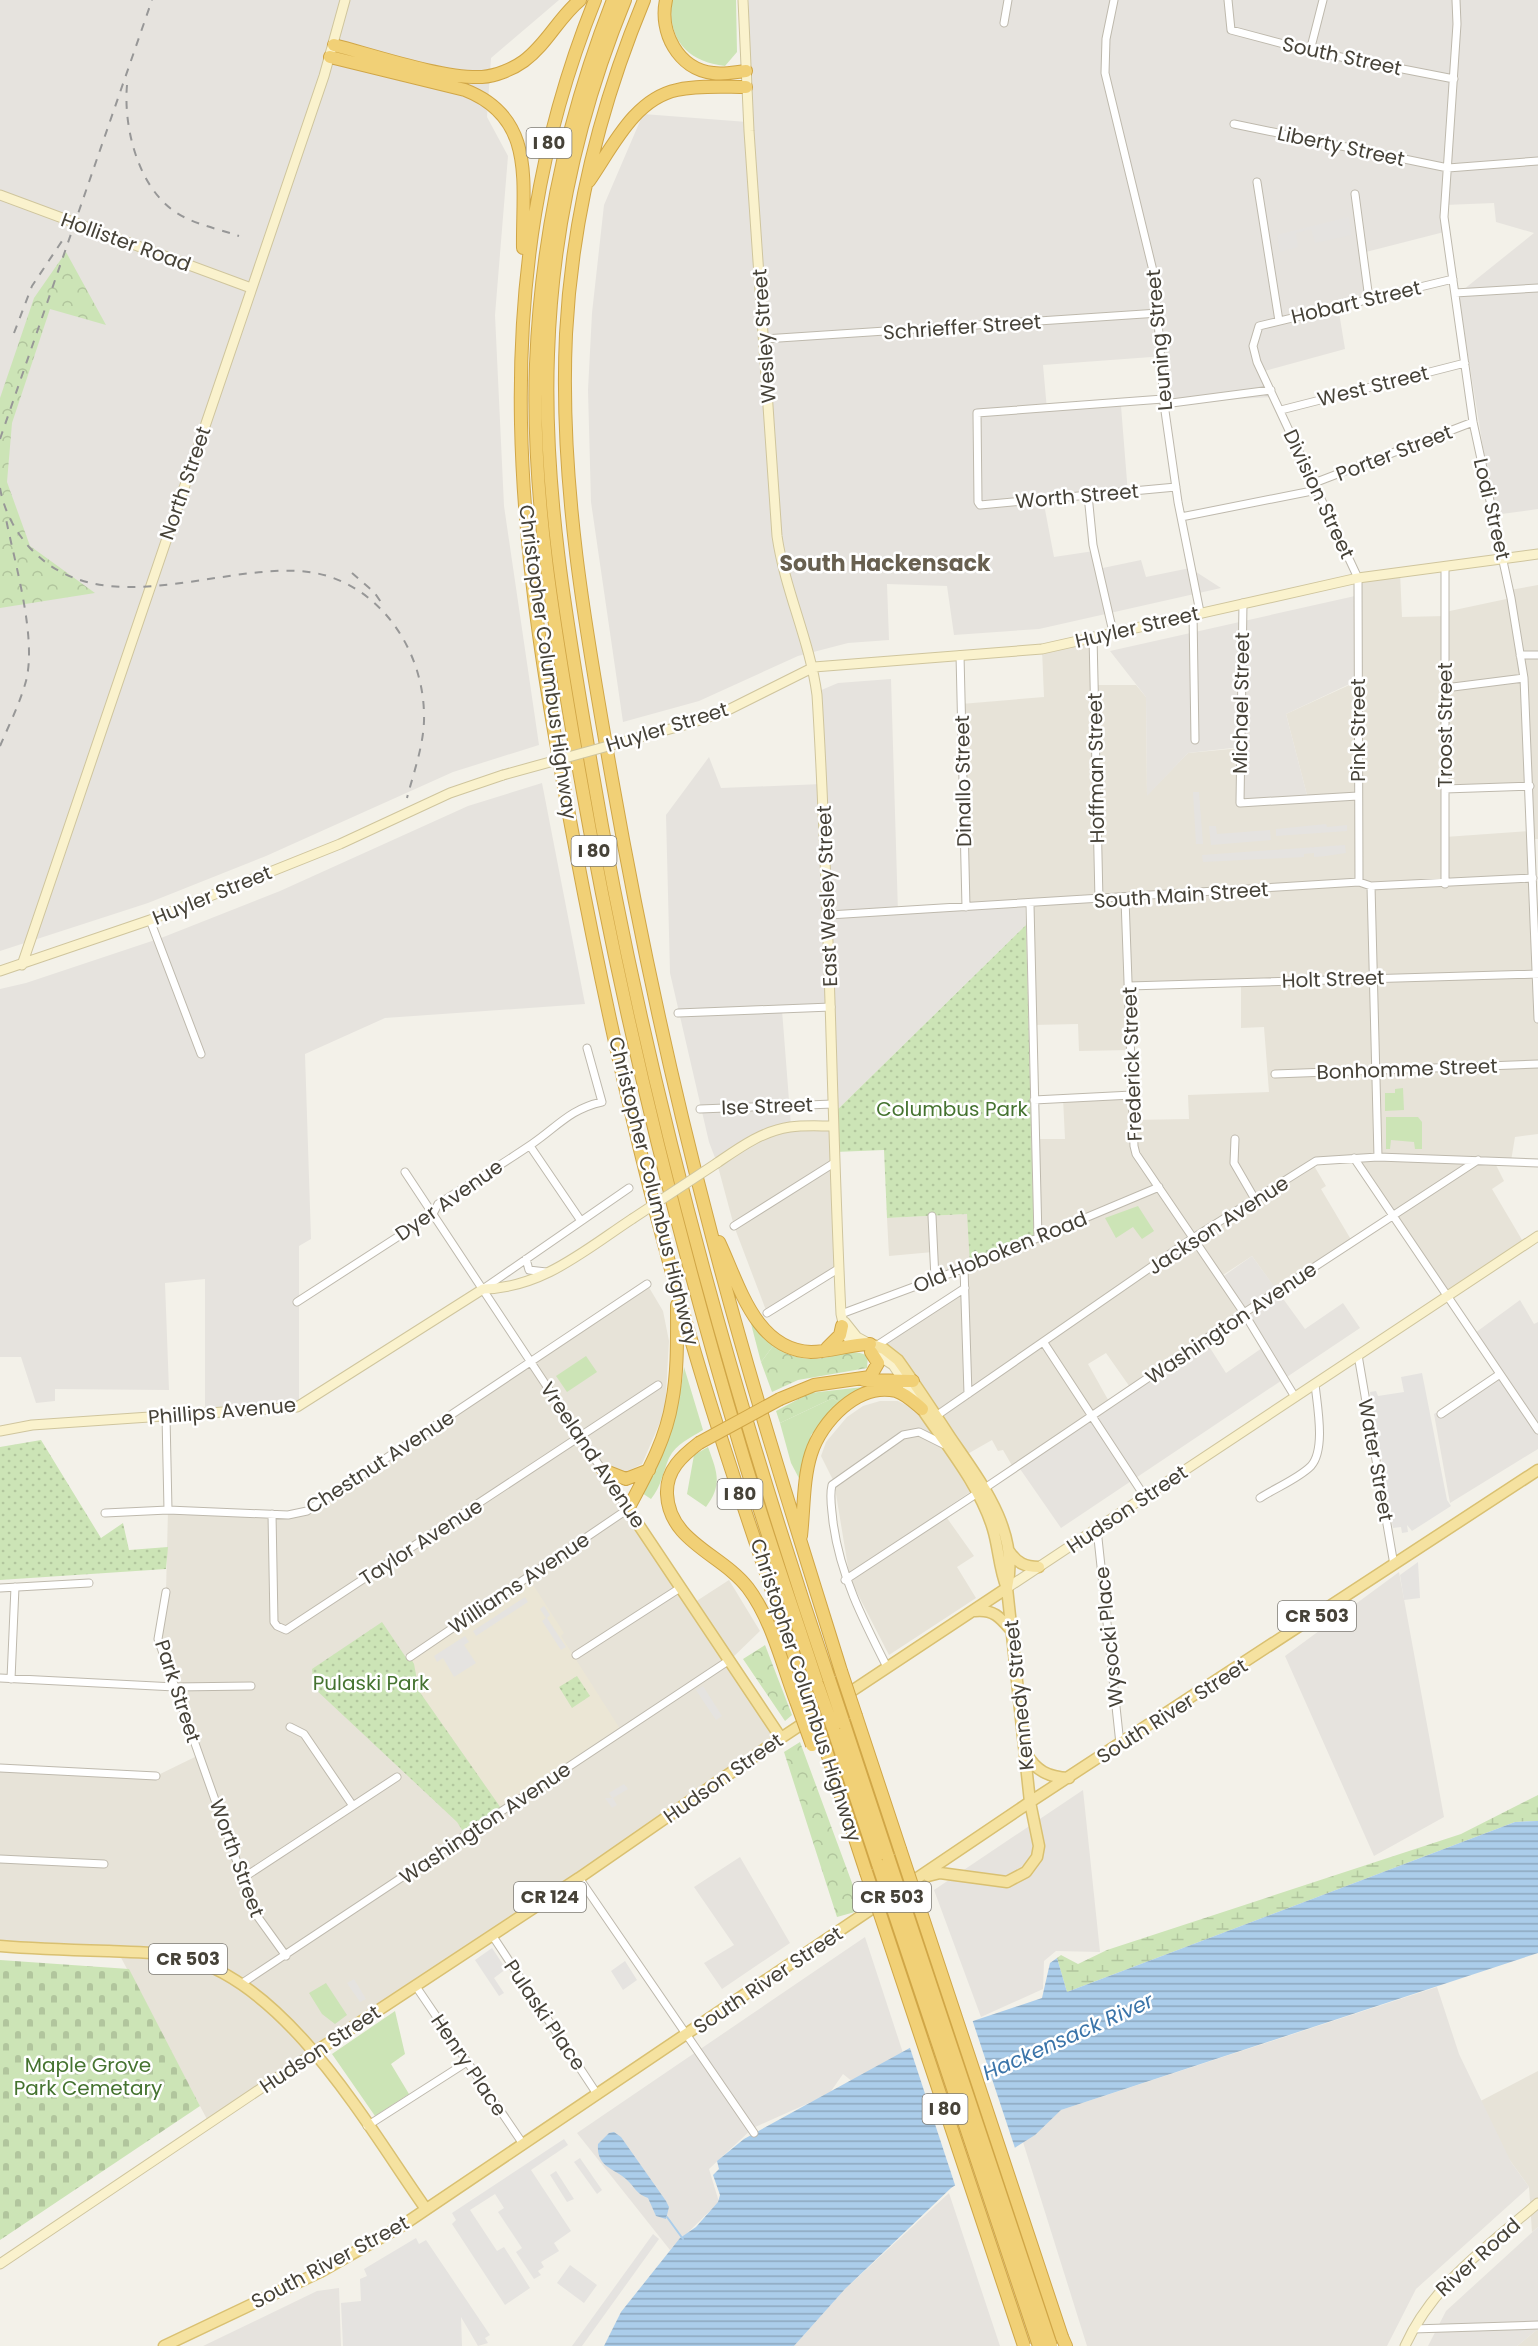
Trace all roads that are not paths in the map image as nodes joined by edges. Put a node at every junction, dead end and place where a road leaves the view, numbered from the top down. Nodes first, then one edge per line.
1 (345, 0) edge
2 (580, 0) edge
3 (595, 0) edge
4 (613, 0) edge
5 (625, 0) edge
6 (644, 0) edge
7 (666, 0) edge
8 (743, 0) edge
9 (1008, 0) edge
10 (1114, 0) edge
11 (1228, 0) edge
12 (1323, 0) edge
13 (1456, 0) edge
14 (1004, 23) dead end
15 (332, 51) junction
16 (1310, 51) junction
17 (746, 71) junction
18 (1454, 79) junction
19 (746, 87) junction
20 (1234, 124) dead end
21 (1538, 161) edge
22 (1448, 168) junction
23 (1257, 182) dead end
24 (585, 187) junction
25 (1355, 194) dead end
26 (0, 195) edge
27 (1453, 279) junction
28 (252, 288) junction
29 (1538, 288) edge
30 (524, 291) junction
31 (1455, 293) junction
32 (1369, 299) junction
33 (1159, 314) junction
34 (1279, 321) junction
35 (764, 339) junction
36 (1465, 363) junction
37 (1271, 390) junction
38 (1164, 401) junction
39 (1281, 410) junction
40 (1473, 422) junction
41 (1316, 486) junction
42 (1176, 487) junction
43 (1088, 495) junction
44 (1181, 517) junction
45 (1538, 554) edge
46 (1503, 558) junction
47 (1445, 566) junction
48 (1358, 578) junction
49 (1243, 603) junction
50 (1196, 613) junction
51 (1113, 632) junction
52 (1093, 636) junction
53 (960, 655) junction
54 (1521, 655) junction
55 (1538, 655) edge
56 (814, 667) junction
57 (1524, 678) junction
58 (1445, 688) junction
59 (1195, 740) dead end
60 (1538, 749) edge
61 (1528, 750) junction
62 (1530, 786) junction
63 (1445, 789) junction
64 (1358, 796) junction
65 (1533, 878) junction
66 (1359, 882) junction
67 (1445, 884) junction
68 (1371, 886) junction
69 (1536, 887) edge
70 (1125, 899) junction
71 (1099, 900) junction
72 (1030, 904) junction
73 (966, 908) junction
74 (829, 915) junction
75 (150, 920) junction
76 (22, 965) junction
77 (0, 971) edge
78 (1537, 974) edge
79 (1373, 977) junction
80 (1129, 986) junction
81 (831, 1007) junction
82 (678, 1013) dead end
83 (1538, 1019) edge
84 (587, 1048) dead end
85 (201, 1054) dead end
86 (1538, 1064) edge
87 (1375, 1071) junction
88 (1275, 1074) dead end
89 (1132, 1095) junction
90 (1034, 1100) junction
91 (833, 1104) junction
92 (700, 1109) dead end
93 (833, 1126) junction
94 (1235, 1139) dead end
95 (530, 1146) junction
96 (1378, 1157) junction
97 (1354, 1158) junction
98 (1478, 1160) junction
99 (834, 1163) junction
100 (1538, 1163) edge
101 (405, 1172) dead end
102 (1159, 1187) junction
103 (628, 1188) dead end
104 (1256, 1201) junction
105 (433, 1214) junction
106 (706, 1214) junction
107 (932, 1216) dead end
108 (1393, 1216) junction
109 (581, 1221) junction
110 (735, 1226) dead end
111 (1538, 1236) edge
112 (1038, 1238) junction
113 (1193, 1238) junction
114 (526, 1259) junction
115 (964, 1268) junction
116 (838, 1269) junction
117 (554, 1271) junction
118 (934, 1279) junction
119 (647, 1284) dead end
120 (965, 1288) junction
121 (483, 1289) junction
122 (678, 1292) junction
123 (1447, 1296) junction
124 (297, 1302) dead end
125 (767, 1313) dead end
126 (1244, 1313) junction
127 (841, 1320) junction
128 (1044, 1343) junction
129 (854, 1344) junction
130 (872, 1347) junction
131 (823, 1351) junction
132 (1358, 1355) junction
133 (531, 1363) junction
134 (1500, 1374) junction
135 (908, 1380) junction
136 (854, 1381) junction
137 (1315, 1384) junction
138 (658, 1385) dead end
139 (968, 1394) junction
140 (1295, 1397) junction
141 (922, 1409) junction
142 (1441, 1414) dead end
143 (166, 1416) junction
144 (936, 1416) junction
145 (1093, 1417) junction
146 (1538, 1430) edge
147 (0, 1431) edge
148 (582, 1437) junction
149 (948, 1448) junction
150 (603, 1470) junction
151 (649, 1470) junction
152 (1538, 1470) edge
153 (981, 1491) junction
154 (1145, 1497) junction
155 (1260, 1498) dead end
156 (628, 1509) junction
157 (168, 1510) junction
158 (105, 1513) dead end
159 (272, 1514) junction
160 (1097, 1529) junction
161 (800, 1541) junction
162 (1009, 1551) junction
163 (1394, 1565) junction
164 (1038, 1568) junction
165 (845, 1580) junction
166 (89, 1583) dead end
167 (15, 1587) junction
168 (0, 1588) edge
169 (680, 1588) junction
170 (1007, 1588) junction
171 (166, 1592) dead end
172 (972, 1612) junction
173 (1012, 1631) junction
174 (576, 1655) dead end
175 (410, 1657) dead end
176 (728, 1661) junction
177 (887, 1667) junction
178 (0, 1678) edge
179 (11, 1679) junction
180 (824, 1683) junction
181 (251, 1686) dead end
182 (175, 1687) junction
183 (290, 1727) dead end
184 (781, 1738) junction
185 (817, 1742) junction
186 (1120, 1746) junction
187 (1024, 1750) junction
188 (199, 1754) joint
189 (0, 1768) edge
190 (156, 1776) dead end
191 (397, 1777) dead end
192 (1069, 1778) junction
193 (1030, 1802) junction
194 (353, 1806) junction
195 (0, 1859) edge
196 (883, 1860) junction
197 (104, 1864) dead end
198 (922, 1877) junction
199 (243, 1878) junction
200 (579, 1878) junction
201 (492, 1935) junction
202 (0, 1946) edge
203 (286, 1956) junction
204 (241, 1984) junction
205 (415, 1985) junction
206 (686, 2034) junction
207 (315, 2052) junction
208 (467, 2062) junction
209 (597, 2094) junction
210 (367, 2126) junction
211 (754, 2133) dead end
212 (523, 2144) junction
213 (1538, 2203) edge
214 (426, 2209) junction
215 (0, 2264) edge
216 (1538, 2325) edge
217 (1413, 2329) junction
218 (1064, 2343) edge
219 (164, 2346) edge
220 (1024, 2346) edge
221 (1039, 2346) edge
222 (1051, 2346) edge
223 (1405, 2346) edge

1 - 15 street, North Street
2 - 15 highway
3 - 30 highway, Christopher Columbus Highway / I 80
4 - 180 highway, Christopher Columbus Highway / I 80
5 - 180 highway, Christopher Columbus Highway / I 80
6 - 24 highway, Christopher Columbus Highway / I 80
7 - 17 highway
8 - 17 street, Wesley Street
9 - 14 street
10 - 33 street, Leuning Street
11 - 16 street, South Street
12 - 16 street
13 - 18 street, Lodi Street
15 - 28 street, North Street
15 - 30 highway
16 - 18 street, South Street
17 - 19 street, Wesley Street
18 - 22 street, Lodi Street
19 - 24 highway
19 - 35 street, Wesley Street
20 - 22 street, Liberty Street
21 - 22 street, Liberty Street
22 - 27 street, Lodi Street
23 - 34 street
24 - 106 highway, Christopher Columbus Highway / I 80
25 - 32 street
26 - 28 street, Hollister Road
27 - 31 street, Lodi Street
27 - 32 street, Hobart Street
28 - 76 street, North Street
29 - 31 street
30 - 122 highway, Christopher Columbus Highway / I 80
31 - 36 street, Lodi Street
32 - 34 street, Hobart Street
33 - 35 street, Schrieffer Street
33 - 38 street, Leuning Street
34 - 37 street, Hobart Street
35 - 56 street, Wesley Street
36 - 39 street, West Street
36 - 40 street, Lodi Street
37 - 38 street
37 - 39 street, Division Street
38 - 42 street, Leuning Street
38 - 43 street, Worth Street
39 - 41 street, Division Street
40 - 41 street, Porter Street
40 - 46 street, Lodi Street
41 - 44 street
41 - 48 street, Division Street
42 - 43 street, Worth Street
42 - 44 street, Leuning Street
43 - 51 street
44 - 50 street, Leuning Street
45 - 46 street, Huyler Street
46 - 47 street, Huyler Street
46 - 54 street, Lodi Street
47 - 48 street, Huyler Street
47 - 58 street, Troost Street
48 - 49 street, Huyler Street
48 - 64 street, Pink Street
49 - 50 street, Huyler Street
49 - 64 street, Michael Street
50 - 51 street, Huyler Street
50 - 59 street, Leuning Street
51 - 52 street, Huyler Street
52 - 53 street, Huyler Street
52 - 71 street, Hoffman Street
53 - 56 street, Huyler Street
53 - 73 street, Dinallo Street
54 - 55 street
54 - 57 street, Lodi Street
56 - 74 street, East Wesley Street
56 - 75 street, Huyler Street, bridge
57 - 58 street
57 - 61 street, Lodi Street
58 - 63 street, Troost Street
60 - 61 street
61 - 62 street, Lodi Street
62 - 63 street
62 - 65 street, Lodi Street
63 - 67 street, Troost Street
64 - 66 street, Pink Street
65 - 67 street, South Main Street
65 - 69 street, Lodi Street
66 - 68 street, South Main Street
66 - 70 street, South Main Street
67 - 68 street, South Main Street
68 - 79 street
69 - 78 street, Lodi Street
70 - 71 street, South Main Street
70 - 80 street, Frederick Street
71 - 72 street, South Main Street
72 - 73 street, South Main Street
72 - 90 street
73 - 74 street, South Main Street
74 - 81 street, East Wesley Street
75 - 76 street, Huyler Street
75 - 85 street
76 - 77 street, Huyler Street
78 - 79 street, Holt Street
78 - 83 street, Lodi Street
79 - 80 street, Holt Street
79 - 87 street
80 - 89 street, Frederick Street
81 - 82 street
81 - 91 street, East Wesley Street
84 - 95 street, Dyer Avenue
86 - 87 street, Bonhomme Street
87 - 88 street, Bonhomme Street
87 - 96 street
89 - 90 street
89 - 102 street, Frederick Street
90 - 112 street
91 - 92 street, Ise Street
91 - 93 street, East Wesley Street
93 - 99 street, East Wesley Street
93 - 117 street, Phillips Avenue, bridge
94 - 104 street
95 - 105 street, Dyer Avenue
95 - 109 street
96 - 97 street, Jackson Avenue
96 - 98 street, Jackson Avenue
97 - 104 street, Jackson Avenue
97 - 108 street
98 - 100 street, Jackson Avenue
98 - 108 street, Washington Avenue
99 - 110 street
99 - 116 street, East Wesley Street
101 - 105 street, Vreeland Avenue
102 - 112 street, Old Hoboken Road
102 - 113 street, Frederick Street
103 - 109 street, Phillips Avenue
104 - 113 street, Jackson Avenue
105 - 121 street, Vreeland Avenue
105 - 124 street, Dyer Avenue
106 - 131 highway
106 - 161 highway, Christopher Columbus Highway / I 80
107 - 118 street
108 - 123 street
108 - 126 street, Washington Avenue
109 - 114 street, Phillips Avenue
111 - 123 street, Hudson Street / CR 124
112 - 115 street, Old Hoboken Road
113 - 126 street, Frederick Street
113 - 128 street, Jackson Avenue
114 - 117 street
114 - 121 street, Phillips Avenue
115 - 118 street, Old Hoboken Road
115 - 120 street
116 - 125 street
116 - 127 street, East Wesley Street
117 - 121 street, Phillips Avenue
118 - 127 street, Old Hoboken Road
119 - 133 street, Chestnut Avenue
120 - 130 street
120 - 139 street
121 - 133 street, Vreeland Avenue
121 - 143 street, Phillips Avenue
122 - 151 highway
122 - 185 highway, Christopher Columbus Highway / I 80, bridge
123 - 132 street, Hudson Street / CR 124
123 - 134 street
126 - 140 street, Frederick Street
126 - 145 street, Washington Avenue
127 - 129 street
127 - 130 street
127 - 131 highway
128 - 139 street, Jackson Avenue
128 - 145 street
129 - 130 highway
129 - 131 highway
130 - 135 main road
130 - 136 highway
132 - 137 street, Hudson Street / CR 124
132 - 163 street, Water Street
133 - 148 street, Vreeland Avenue
133 - 159 street, Chestnut Avenue
134 - 142 street
134 - 146 street
135 - 136 highway
135 - 141 street
135 - 144 main road
136 - 185 highway, bridge
137 - 140 street, Hudson Street / CR 124
137 - 155 street
138 - 148 street, Taylor Avenue
139 - 144 street, Jackson Avenue
140 - 154 street, Hudson Street / CR 124
141 - 149 main road
141 - 161 highway
143 - 147 street, Phillips Avenue
143 - 157 street
144 - 153 main road
145 - 153 street, Washington Avenue
145 - 154 street
148 - 150 street, Vreeland Avenue
148 - 159 street, Taylor Avenue
149 - 153 main road
149 - 165 street
150 - 151 highway
150 - 156 street, Vreeland Avenue
151 - 156 highway
152 - 163 main road, South River Street / CR 503
153 - 162 main road
153 - 165 street, Washington Avenue
153 - 170 main road
154 - 160 street, Hudson Street / CR 124
156 - 169 main road, Vreeland Avenue
156 - 175 street, Williams Avenue
157 - 158 street, Chestnut Avenue
157 - 159 street, Chestnut Avenue
160 - 164 street, Hudson Street / CR 124
160 - 186 street, Wysocki Place
161 - 218 highway, Christopher Columbus Highway / I 80, bridge
162 - 164 main road
162 - 170 main road
163 - 186 main road, South River Street / CR 503
164 - 170 street, Hudson Street / CR 124
165 - 177 street
166 - 167 street
167 - 168 street
167 - 179 street
169 - 174 street
169 - 176 main road, Vreeland Avenue
170 - 172 main road, Hudson Street / CR 124
170 - 173 main road, Kennedy Street
171 - 182 street, Park Street
172 - 173 main road
172 - 177 main road, Hudson Street / CR 124
173 - 187 main road, Kennedy Street
176 - 184 main road, Vreeland Avenue
176 - 203 street, Washington Avenue
177 - 184 main road, Hudson Street / CR 124
178 - 179 street
179 - 182 street
180 - 196 highway, Christopher Columbus Highway / I 80, bridge
181 - 182 street
182 - 188 street, Park Street
183 - 194 street
184 - 200 main road, Hudson Street / CR 124
185 - 220 highway, Christopher Columbus Highway / I 80, bridge
186 - 192 main road, South River Street / CR 503
187 - 192 main road
187 - 193 main road, Kennedy Street
188 - 199 street, Worth Street
189 - 190 street
191 - 194 street
192 - 193 main road, South River Street / CR 503
193 - 198 main road, South River Street / CR 503
193 - 198 main road, Kennedy Street
194 - 199 street
195 - 197 street
196 - 221 highway, Christopher Columbus Highway / I 80, bridge
196 - 222 highway, Christopher Columbus Highway / I 80, bridge
198 - 206 main road, South River Street / CR 503
199 - 203 street, Worth Street
200 - 201 main road, Hudson Street / CR 124
200 - 206 street
201 - 205 main road, Hudson Street / CR 124
201 - 209 street, Pulaski Place
202 - 204 main road, CR 503
203 - 204 street, Washington Avenue
204 - 207 main road, CR 503
205 - 207 main road, Hudson Street / CR 124
205 - 208 street, Henry Place
206 - 209 main road, South River Street / CR 503
206 - 211 street
207 - 210 main road, CR 503
207 - 215 street, Hudson Street / CR 124
208 - 210 street
208 - 212 street, Henry Place
209 - 212 main road, South River Street / CR 503
210 - 214 main road, CR 503
212 - 214 main road, South River Street / CR 503
213 - 217 street, River Road
214 - 219 main road, South River Street
216 - 217 street
217 - 223 street, River Road

